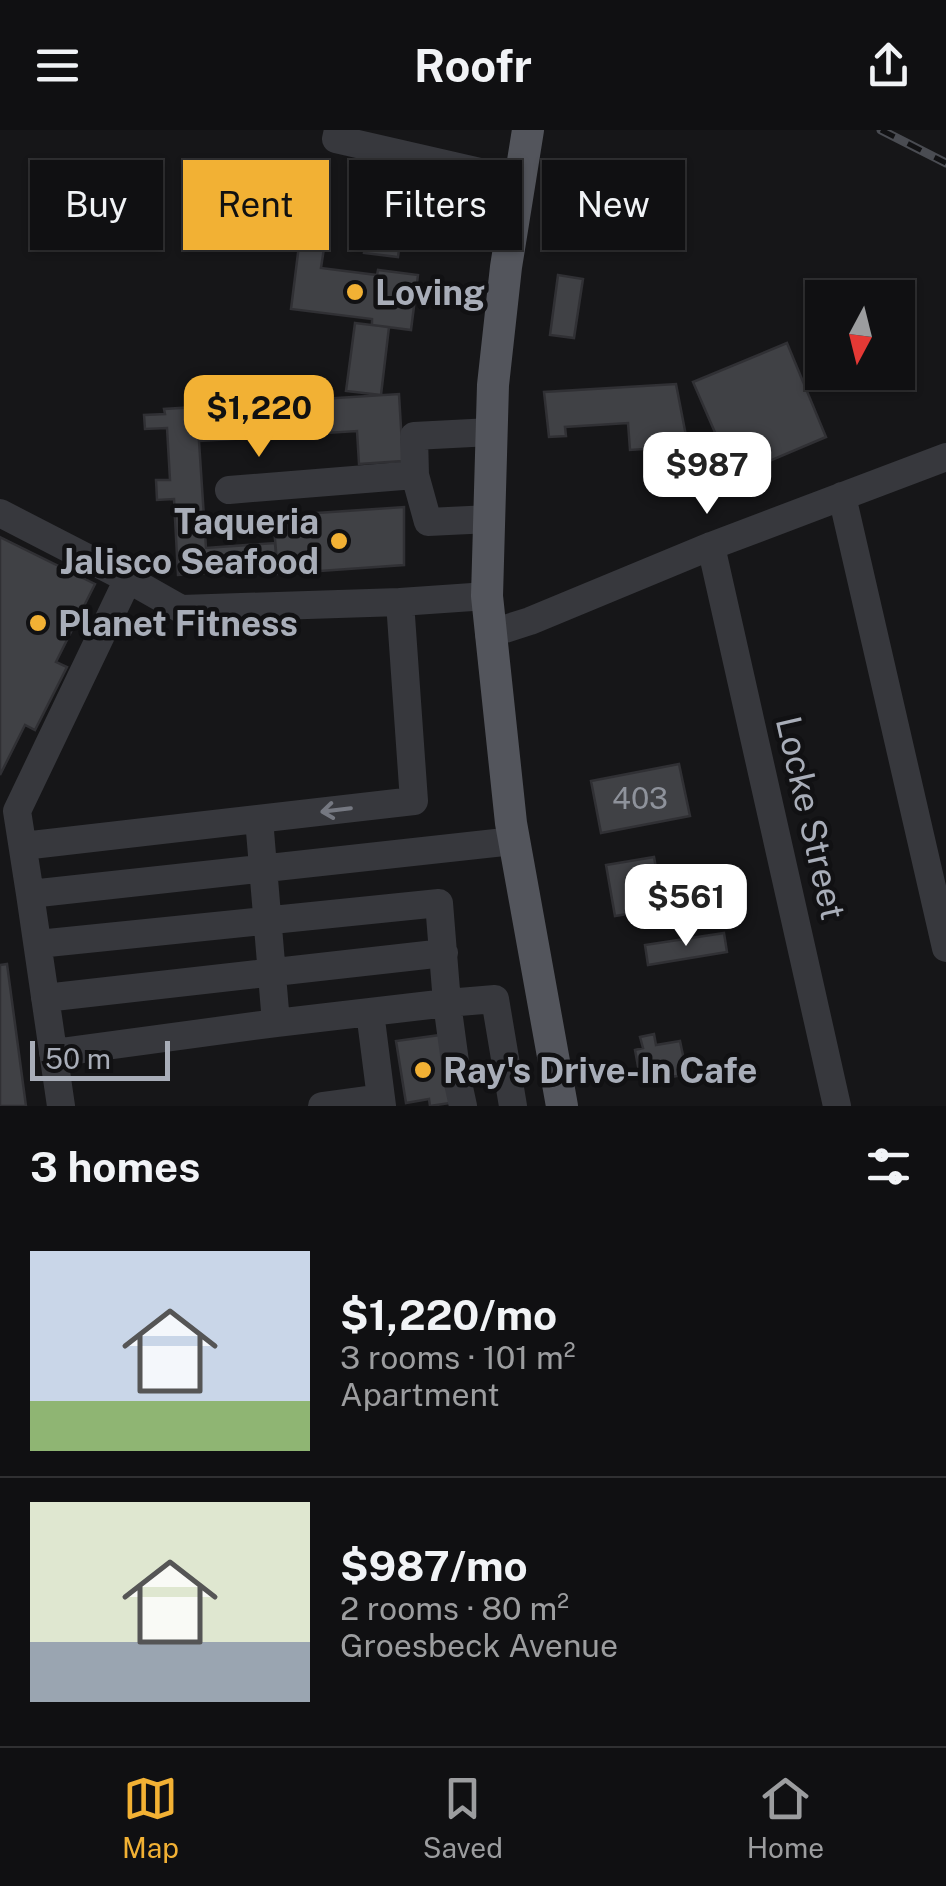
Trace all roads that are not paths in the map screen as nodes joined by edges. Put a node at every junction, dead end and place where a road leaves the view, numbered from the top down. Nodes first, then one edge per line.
1 (338, 130) edge
2 (528, 130) edge
3 (430, 160) edge
4 (522, 163) edge
5 (509, 250) edge
6 (491, 432) junction
7 (946, 457) edge
8 (416, 476) junction
9 (229, 490) dead end
10 (842, 496) junction
11 (0, 513) edge
12 (490, 520) junction
13 (712, 546) junction
14 (128, 579) junction
15 (487, 596) junction
16 (400, 602) junction
17 (489, 634) junction
18 (258, 819) junction
19 (514, 841) junction
20 (23, 846) junction
21 (264, 869) junction
22 (30, 894) junction
23 (268, 921) junction
24 (38, 944) junction
25 (946, 948) edge
26 (444, 953) junction
27 (272, 971) junction
28 (541, 991) junction
29 (45, 998) junction
30 (495, 999) junction
31 (447, 1003) junction
32 (370, 1012) junction
33 (276, 1023) junction
34 (552, 1048) junction
35 (53, 1053) junction
36 (505, 1057) junction
37 (459, 1084) edge
38 (381, 1102) edge
39 (60, 1106) edge
40 (322, 1106) edge
41 (513, 1106) edge
42 (562, 1106) edge
43 (837, 1106) edge

1 - 3 street
2 - 4 main road
5 - 6 main road
6 - 8 street
6 - 12 main road
7 - 10 street
8 - 9 street
8 - 12 street
10 - 13 street
10 - 25 street
11 - 14 street
12 - 15 main road
13 - 17 street
13 - 43 street, Locke Street
14 - 16 street
14 - 20 street
15 - 16 street
15 - 17 main road
16 -> 18 street
17 - 19 main road
18 - 20 street
18 - 21 street
19 - 21 street
19 - 28 main road
20 - 22 street
21 - 22 street
21 - 23 street
22 - 24 street
23 - 24 street
23 - 26 street
23 - 27 street
24 - 29 street
26 - 27 street
26 - 31 street
27 - 29 street
27 - 33 street
28 - 30 street
28 - 34 main road
29 - 35 street
30 - 31 street
30 - 36 street
31 - 32 street
31 - 37 street
32 - 33 street
32 - 38 street
33 - 35 street
34 - 36 street
34 - 42 main road
35 - 39 street
36 - 41 street
38 - 40 street

